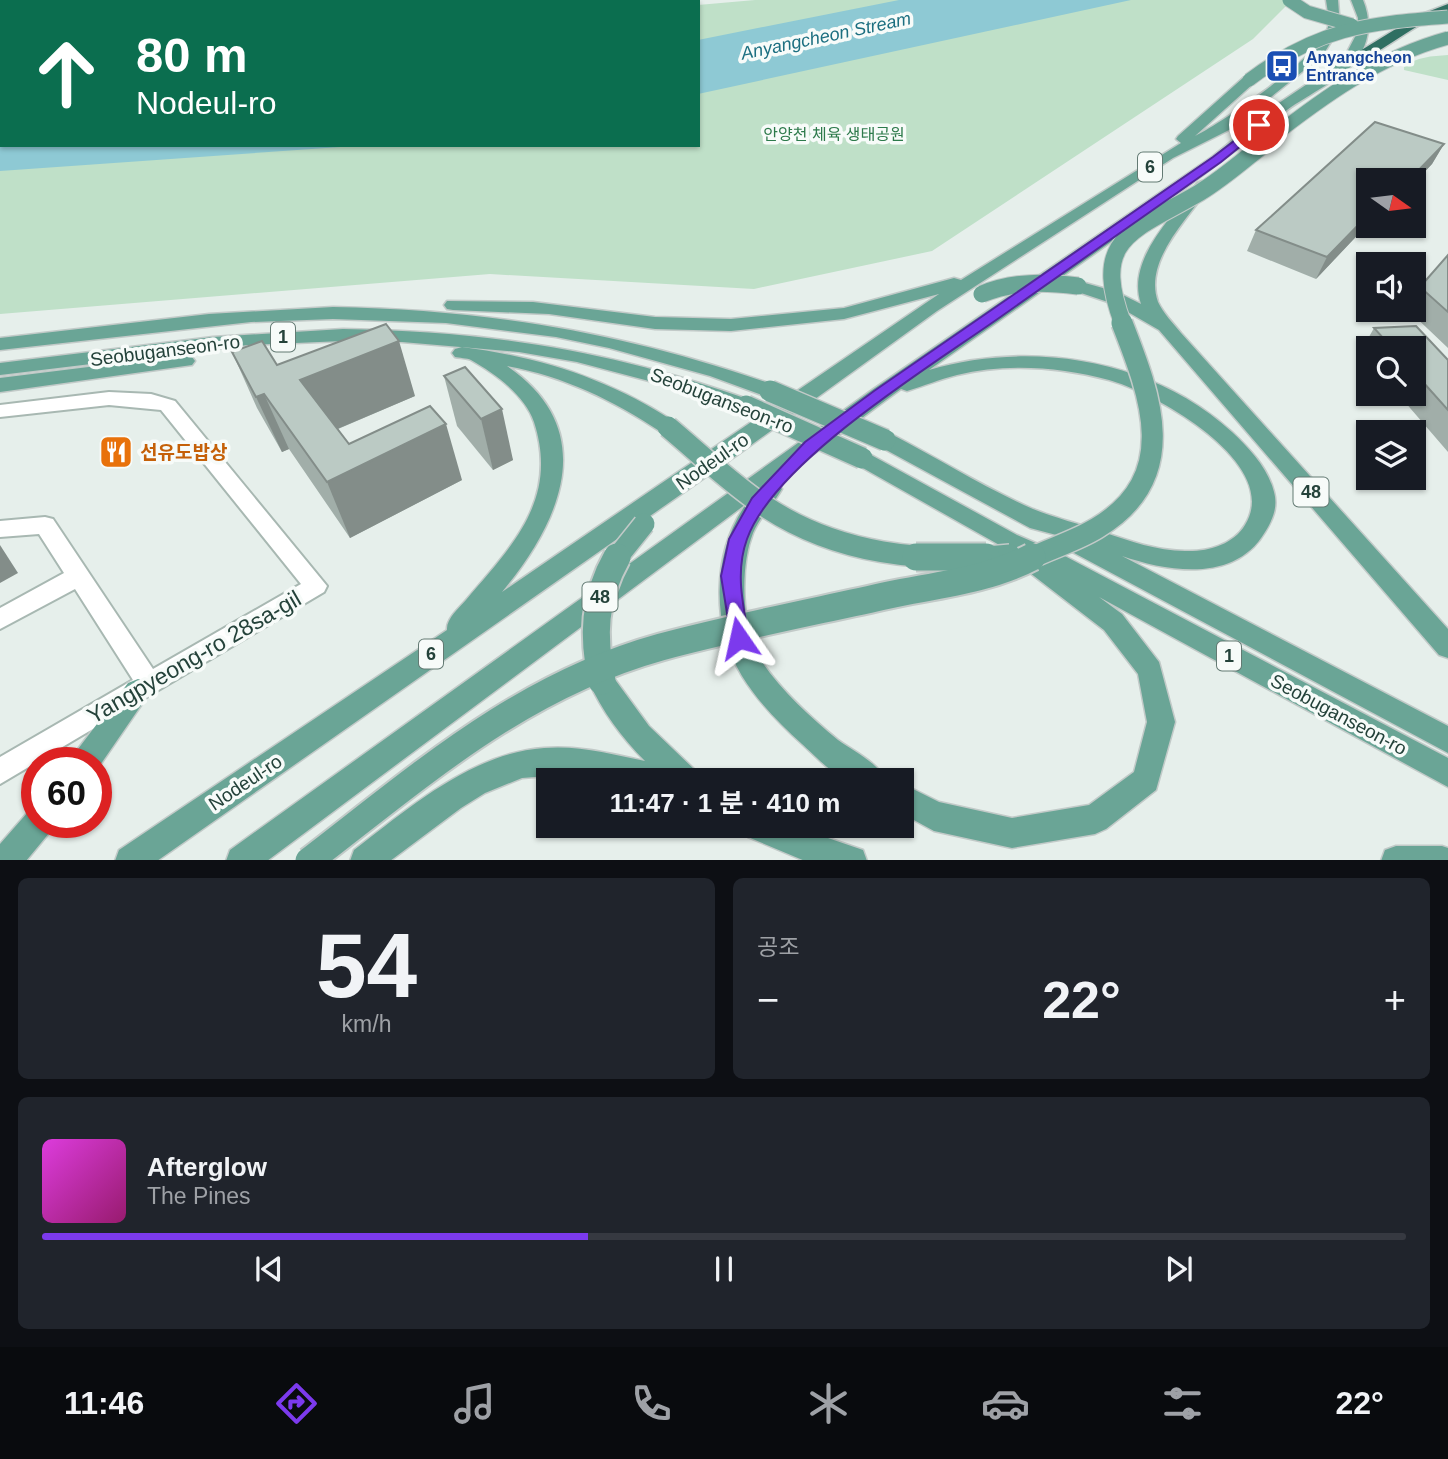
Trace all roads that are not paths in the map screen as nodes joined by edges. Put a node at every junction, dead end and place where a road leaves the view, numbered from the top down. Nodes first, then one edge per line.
1 (1282, 0) edge
2 (1289, 0) edge
3 (1357, 0) edge
4 (1332, 1) edge
5 (1448, 7) edge
6 (1307, 12) junction
7 (1448, 18) edge
8 (1448, 30) edge
9 (1448, 38) edge
10 (1348, 61) junction
11 (1168, 155) junction
12 (1217, 160) junction
13 (995, 267) junction
14 (932, 307) junction
15 (334, 313) junction
16 (1174, 337) junction
17 (0, 344) edge
18 (470, 354) junction
19 (0, 369) edge
20 (0, 386) edge
21 (879, 395) junction
22 (0, 411) edge
23 (811, 446) junction
24 (732, 448) junction
25 (1026, 515) junction
26 (0, 529) edge
27 (1009, 541) junction
28 (1037, 555) junction
29 (78, 576) junction
30 (0, 618) edge
31 (443, 646) junction
32 (1448, 647) edge
33 (143, 688) junction
34 (1448, 740) edge
35 (97, 747) edge
36 (604, 768) edge
37 (672, 768) edge
38 (851, 768) edge
39 (0, 771) edge
40 (1448, 773) edge
41 (914, 804) edge
42 (25, 838) edge
43 (784, 838) edge
44 (6, 860) edge
45 (130, 860) edge
46 (241, 860) edge
47 (309, 860) edge
48 (365, 860) edge
49 (852, 860) edge
50 (1396, 860) edge
51 (1442, 860) edge

1 - 6 main road, bridge
2 - 6 main road, bridge
3 - 10 main road, 6
4 - 11 main road, Nodeul-ro / 6
5 - 10 highway
6 - 8 main road, bridge
7 - 11 main road, bridge
9 - 28 main road, bridge
10 - 12 main road, 6
11 - 13 main road, Nodeul-ro / 6
12 - 16 main road, 48
12 - 21 main road, 6
13 - 14 main road, Nodeul-ro / 6
13 - 15 main road
14 - 16 main road, bridge
14 - 24 main road, Nodeul-ro / 6
15 - 17 main road, Seobuganseon-ro / 1
15 - 25 main road, Seobuganseon-ro / 1, bridge
16 - 32 main road, 48
18 - 20 main road
18 - 28 main road, bridge
18 - 31 main road
19 - 27 main road, Seobuganseon-ro / 1, bridge
21 - 23 main road, 6
21 - 25 main road, bridge
22 - 33 street, Yangpyeong-ro 28sa-gil
23 - 38 main road
23 - 46 main road, 6
24 - 31 main road, Nodeul-ro / 6
24 - 37 main road, 48, bridge
25 - 34 main road, Seobuganseon-ro / 1
26 - 29 street
27 - 40 main road, Seobuganseon-ro / 1
27 - 41 main road
28 - 47 main road, bridge
29 - 30 street
29 - 33 street
31 - 45 main road, Nodeul-ro / 6
33 - 35 main road
33 - 39 street, Yangpyeong-ro 28sa-gil
36 - 48 main road
42 - 44 main road
43 - 49 main road
50 - 51 main road

